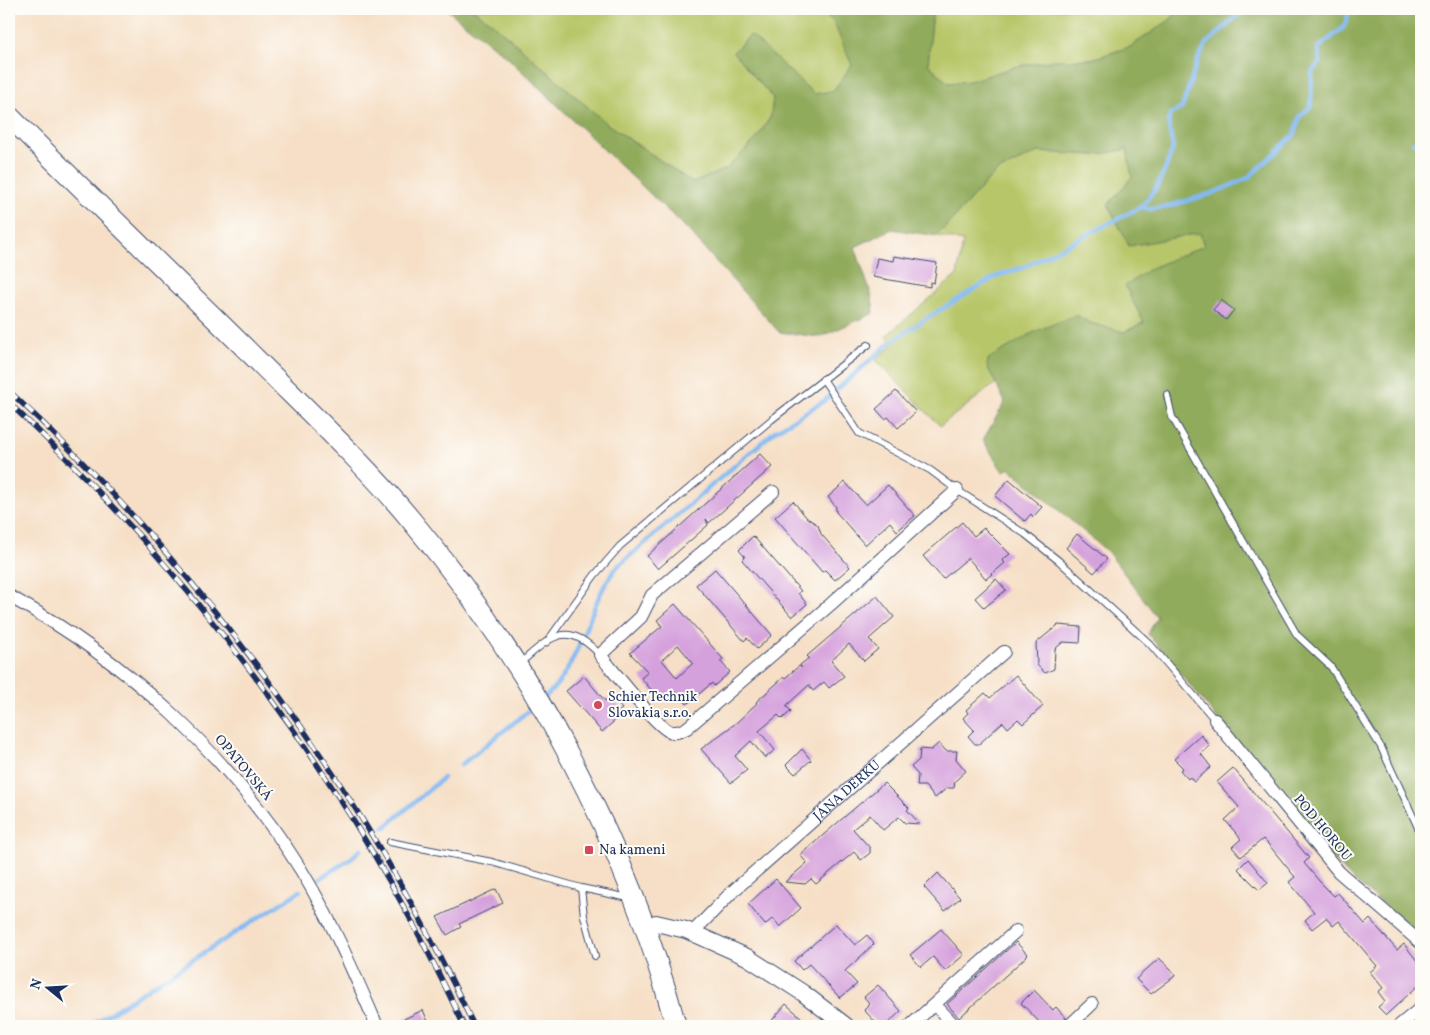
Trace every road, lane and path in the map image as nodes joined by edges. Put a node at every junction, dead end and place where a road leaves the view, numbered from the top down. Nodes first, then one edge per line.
1 (9, 116) edge
2 (868, 345) dead end
3 (823, 379) junction
4 (1167, 395) dead end
5 (957, 490) junction
6 (773, 492) dead end
7 (822, 594) dead end
8 (9, 596) edge
9 (831, 604) junction
10 (547, 642) junction
11 (1004, 652) dead end
12 (600, 655) junction
13 (743, 663) dead end
14 (518, 664) junction
15 (752, 673) junction
16 (1215, 720) joint
17 (1421, 834) edge
18 (390, 842) dead end
19 (581, 888) junction
20 (635, 899) junction
21 (645, 927) junction
22 (1016, 931) dead end
23 (693, 932) junction
24 (1421, 943) edge
25 (595, 956) dead end
26 (1092, 1004) dead end
27 (935, 1005) junction
28 (1421, 1008) edge
29 (377, 1026) edge
30 (676, 1026) edge
31 (846, 1026) edge
32 (910, 1026) edge
33 (955, 1026) edge
34 (1069, 1026) edge
35 (1399, 1026) edge

1 - 14 main road
2 - 3 lane
3 - 5 lane
3 - 10 lane
4 - 17 lane
5 - 9 street
5 - 16 lane
6 - 12 street
7 - 9 street
8 - 29 street, OPATOVSKÁ
9 - 15 street
10 - 12 lane
10 - 14 lane
11 - 23 street, JÁNA DERKU
12 - 15 street
13 - 15 street
14 - 20 main road
16 - 24 street, POD HOROU
18 - 19 lane
19 - 20 lane
19 - 25 lane
20 - 21 main road
21 - 23 street
21 - 30 main road
22 - 27 street
23 - 31 street
26 - 34 street
27 - 32 street
27 - 33 street
28 - 35 street

